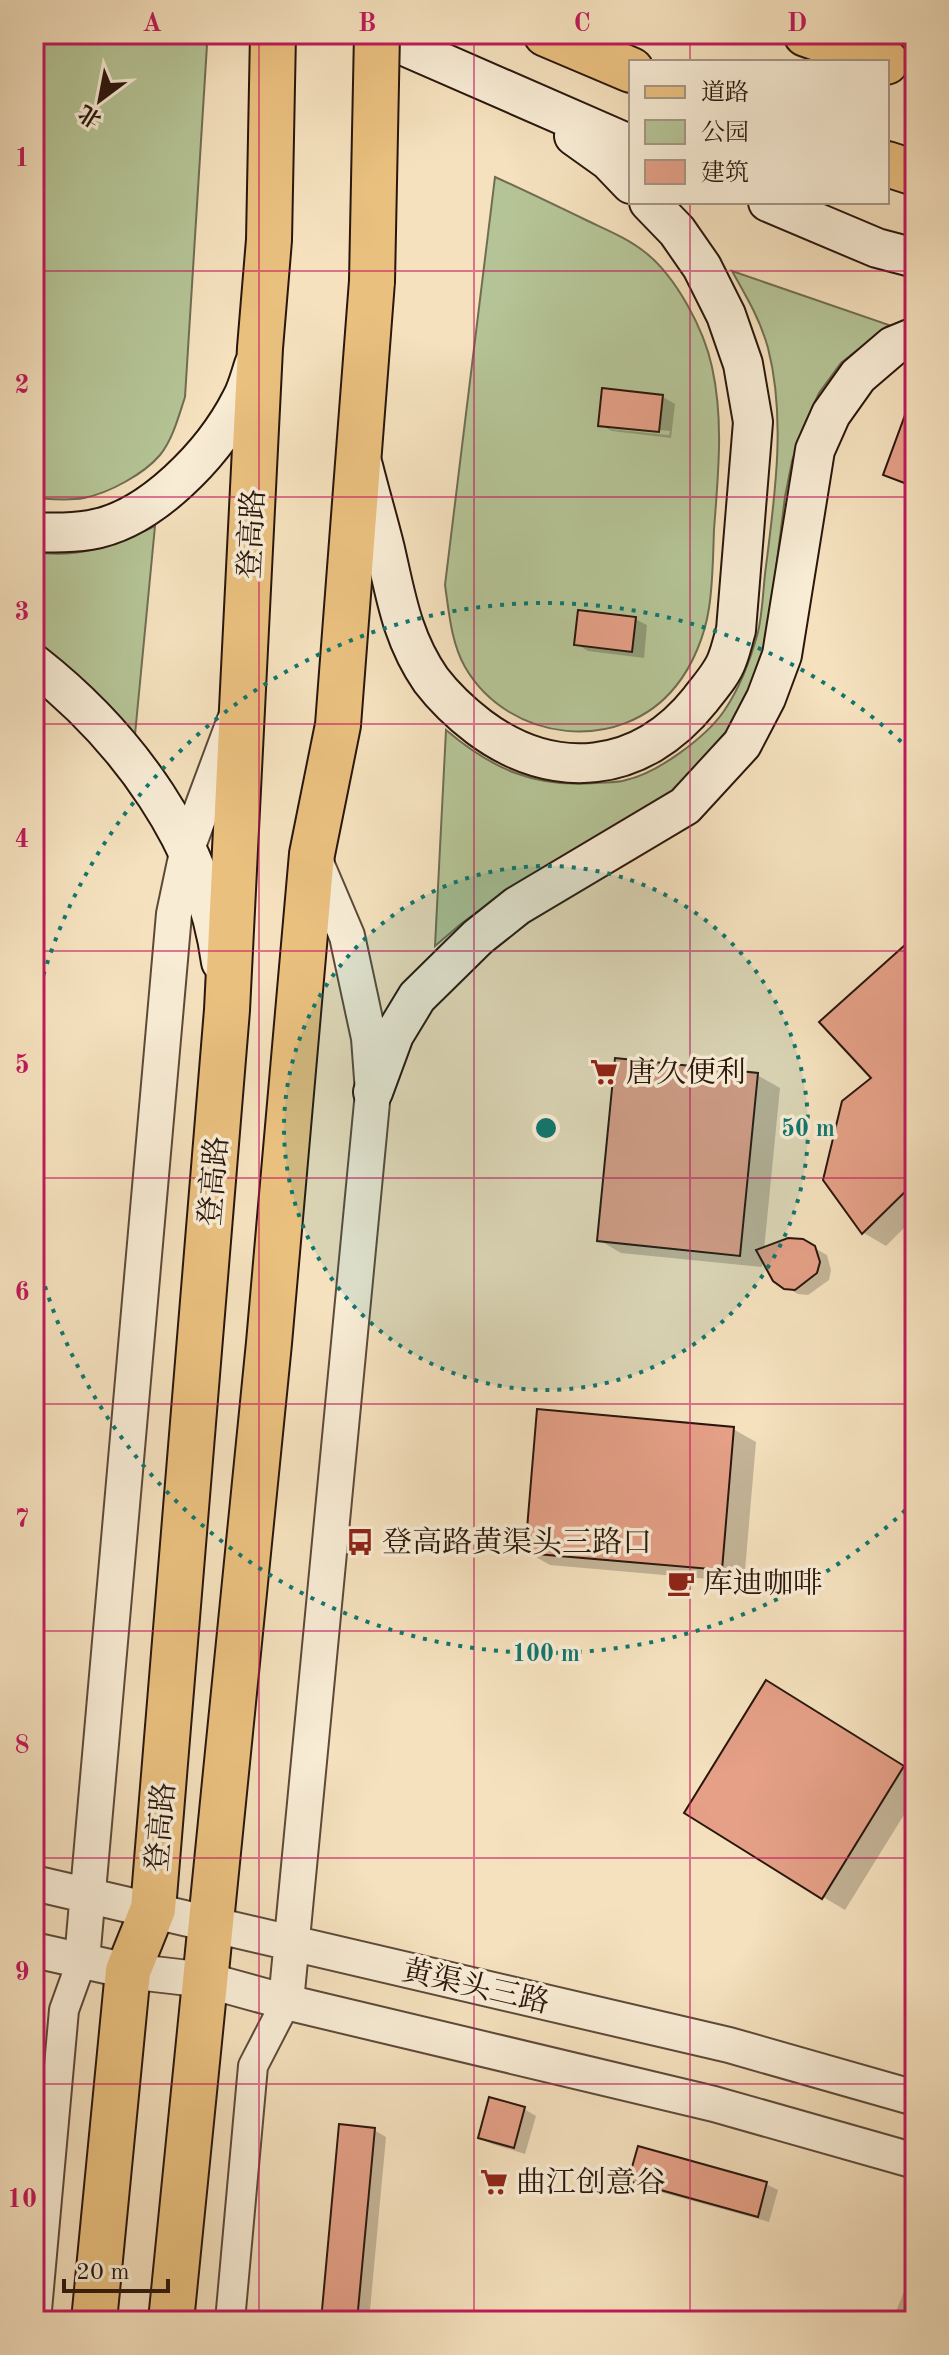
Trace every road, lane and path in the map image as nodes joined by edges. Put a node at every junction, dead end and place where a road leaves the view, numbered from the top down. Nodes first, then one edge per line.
1 (273, 34) edge
2 (377, 34) edge
3 (546, 34) edge
4 (806, 34) edge
5 (880, 60) edge
6 (889, 63) edge
7 (629, 69) edge
8 (915, 72) edge
9 (519, 98) junction
10 (629, 144) edge
11 (889, 165) edge
12 (915, 173) edge
13 (629, 182) edge
14 (651, 204) edge
15 (773, 204) edge
16 (915, 258) edge
17 (915, 337) edge
18 (260, 348) junction
19 (358, 448) junction
20 (34, 532) edge
21 (34, 664) edge
22 (242, 691) junction
23 (187, 853) junction
24 (312, 854) junction
25 (227, 1010) junction
26 (373, 1092) junction
27 (34, 1883) edge
28 (88, 1895) junction
29 (153, 1909) junction
30 (212, 1923) junction
31 (291, 1943) junction
32 (34, 1950) edge
33 (82, 1960) junction
34 (128, 1971) junction
35 (206, 1980) junction
36 (286, 2002) junction
37 (915, 2098) edge
38 (915, 2161) edge
39 (36, 2321) edge
40 (94, 2321) edge
41 (171, 2321) edge
42 (230, 2321) edge

1 - 18 main road, 登高路
2 - 9 main road
2 - 19 main road, 登高路, bridge
3 - 7 main road
4 - 5 main road
6 - 8 main road
9 - 10 main road
9 - 13 main road
11 - 12 main road
14 - 19 main road
15 - 16 main road
17 - 26 main road
18 - 20 main road
18 - 22 main road, 登高路
19 - 24 main road, 登高路
21 - 23 main road
22 - 23 street
22 - 25 main road, 登高路
23 - 25 main road
23 - 28 street
24 - 26 street
24 - 30 main road, 登高路
25 - 29 main road, 登高路
26 - 31 street
27 - 28 street, 黄渠头三路
28 - 29 street, 黄渠头三路
28 - 33 street
29 - 30 street, 黄渠头三路
29 - 34 main road, 登高路
30 - 31 street, 黄渠头三路
30 - 35 main road, 登高路
31 - 36 street
31 - 37 street, 黄渠头三路
32 - 33 street, 黄渠头三路
33 - 34 street, 黄渠头三路
33 - 39 street
34 - 35 street, 黄渠头三路
34 - 40 main road, 登高路
35 - 36 street, 黄渠头三路
35 - 41 main road, 登高路
36 - 38 street, 黄渠头三路
36 - 42 street

